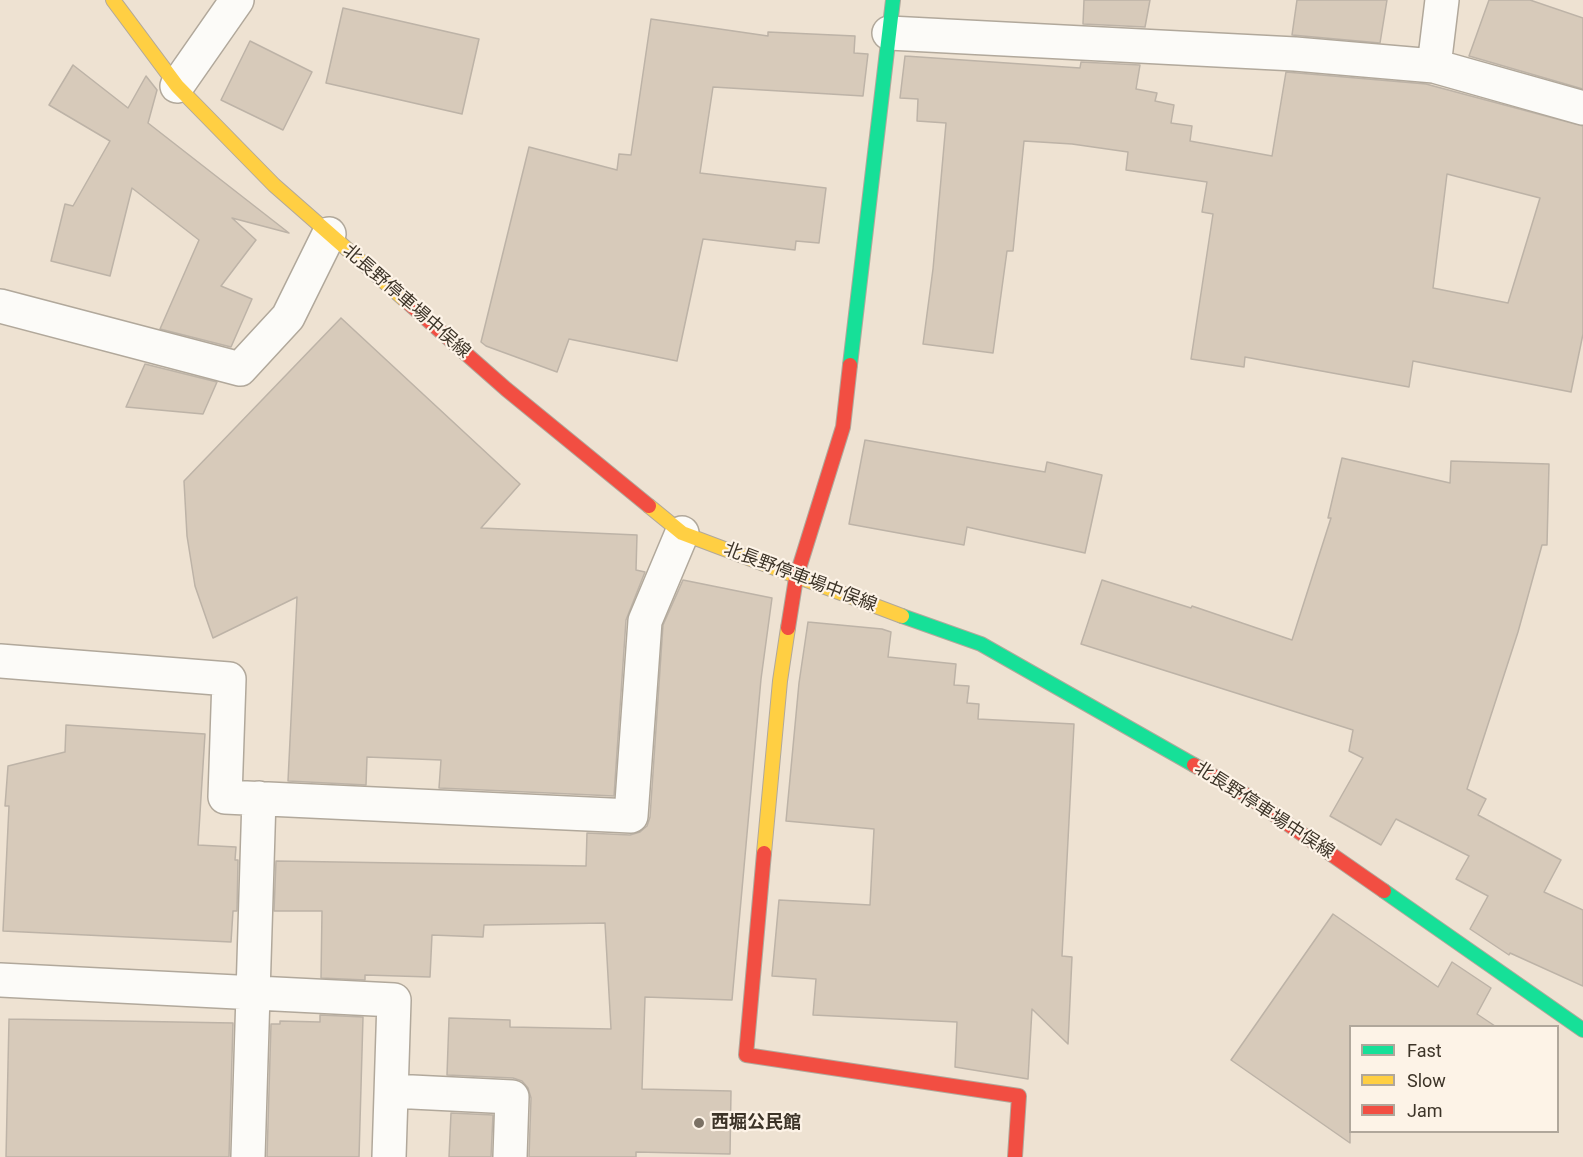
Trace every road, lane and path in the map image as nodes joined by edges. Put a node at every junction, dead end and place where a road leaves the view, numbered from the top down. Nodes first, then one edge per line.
1 (113, 0) edge
2 (237, 0) edge
3 (893, 0) edge
4 (1442, 0) edge
5 (889, 33) junction
6 (1434, 66) junction
7 (177, 86) junction
8 (1583, 108) edge
9 (329, 234) junction
10 (0, 306) edge
11 (682, 533) junction
12 (796, 578) junction
13 (0, 661) edge
14 (259, 798) junction
15 (0, 980) edge
16 (251, 993) junction
17 (1583, 1030) edge
18 (392, 1091) junction
19 (248, 1157) edge
20 (390, 1157) edge
21 (510, 1157) edge
22 (1015, 1157) edge

1 - 7 main road, 北長野停車場中俣線
2 - 7 street
3 - 5 main road
4 - 6 street
5 - 6 street
5 - 12 main road
6 - 8 street
7 - 9 main road, 北長野停車場中俣線
9 - 10 street
9 - 11 main road, 北長野停車場中俣線
11 - 12 main road, 北長野停車場中俣線
11 - 14 street
12 - 17 main road, 北長野停車場中俣線
12 - 22 main road
13 - 14 street
14 - 16 street
15 - 16 street
16 - 18 street
16 - 19 street
18 - 20 street
18 - 21 street

